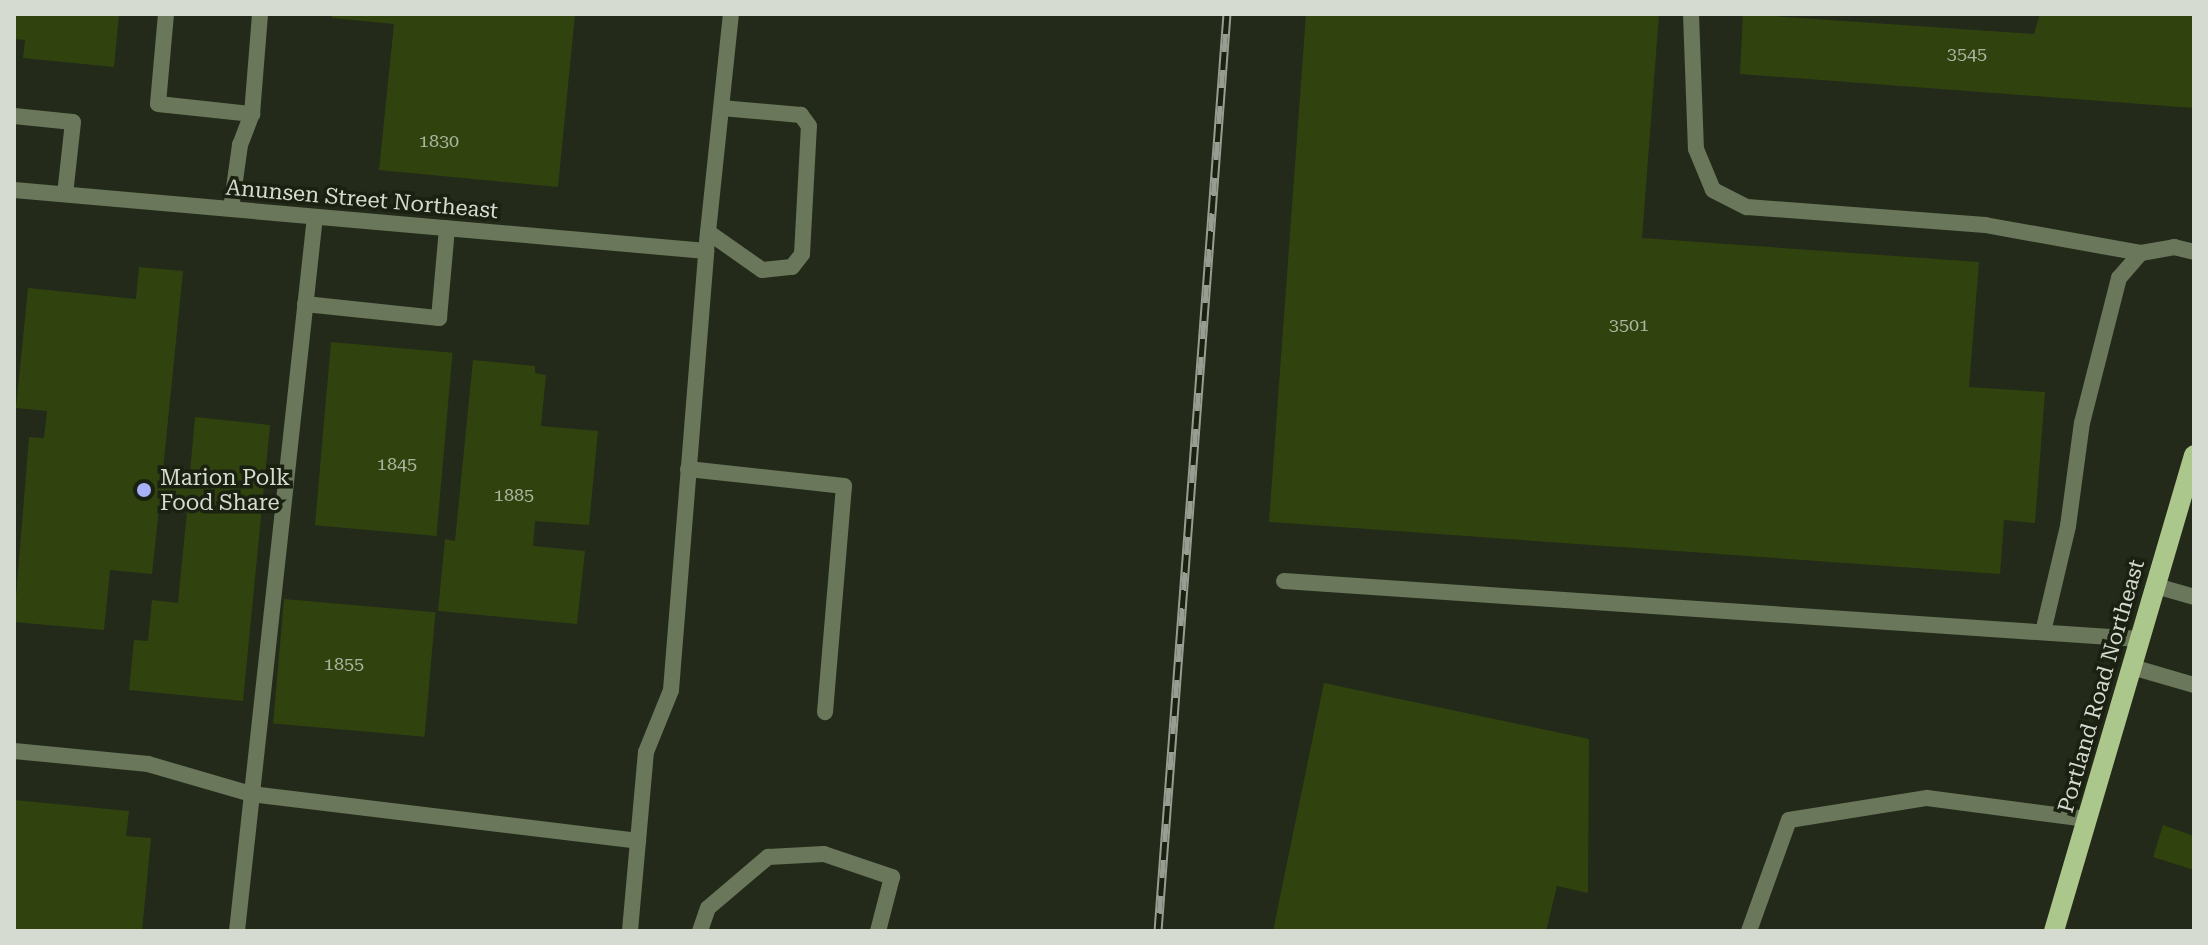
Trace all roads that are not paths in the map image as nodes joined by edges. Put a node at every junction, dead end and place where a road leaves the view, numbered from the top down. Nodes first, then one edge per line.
1 (166, 14) edge
2 (260, 14) edge
3 (731, 14) edge
4 (1691, 14) edge
5 (721, 108) junction
6 (252, 114) junction
7 (14, 116) edge
8 (14, 190) edge
9 (65, 194) junction
10 (231, 209) junction
11 (315, 217) junction
12 (447, 228) junction
13 (708, 232) junction
14 (706, 251) junction
15 (2194, 252) edge
16 (2141, 253) junction
17 (305, 304) junction
18 (2194, 455) edge
19 (688, 469) junction
20 (1284, 581) dead end
21 (2156, 586) junction
22 (2194, 597) edge
23 (2043, 632) junction
24 (2140, 639) junction
25 (2132, 667) junction
26 (2194, 685) edge
27 (825, 712) dead end
28 (14, 751) edge
29 (251, 794) junction
30 (2087, 819) junction
31 (638, 841) junction
32 (237, 931) edge
33 (630, 931) edge
34 (700, 931) edge
35 (878, 931) edge
36 (1749, 931) edge
37 (2054, 931) edge

1 - 6 street
2 - 6 street
3 - 5 street
4 - 16 street
5 - 13 street
5 - 13 street
6 - 10 street
7 - 9 street
8 - 9 street, Anunsen Street Northeast
9 - 10 street, Anunsen Street Northeast
10 - 11 street, Anunsen Street Northeast
11 - 12 street, Anunsen Street Northeast
11 - 17 street
12 - 14 street, Anunsen Street Northeast
12 - 17 street
13 - 14 street
14 - 19 street
15 - 16 street
16 - 23 street
17 - 29 street
18 - 21 main road, Portland Road Northeast
19 - 27 street
19 - 31 street
20 - 23 street
21 - 22 street
21 - 24 main road, Portland Road Northeast
23 - 24 street
24 - 25 main road, Portland Road Northeast
25 - 26 street
25 - 30 main road, Portland Road Northeast
28 - 29 street
29 - 31 street
29 - 32 street
30 - 36 street
30 - 37 main road, Portland Road Northeast
31 - 33 street
34 - 35 street

